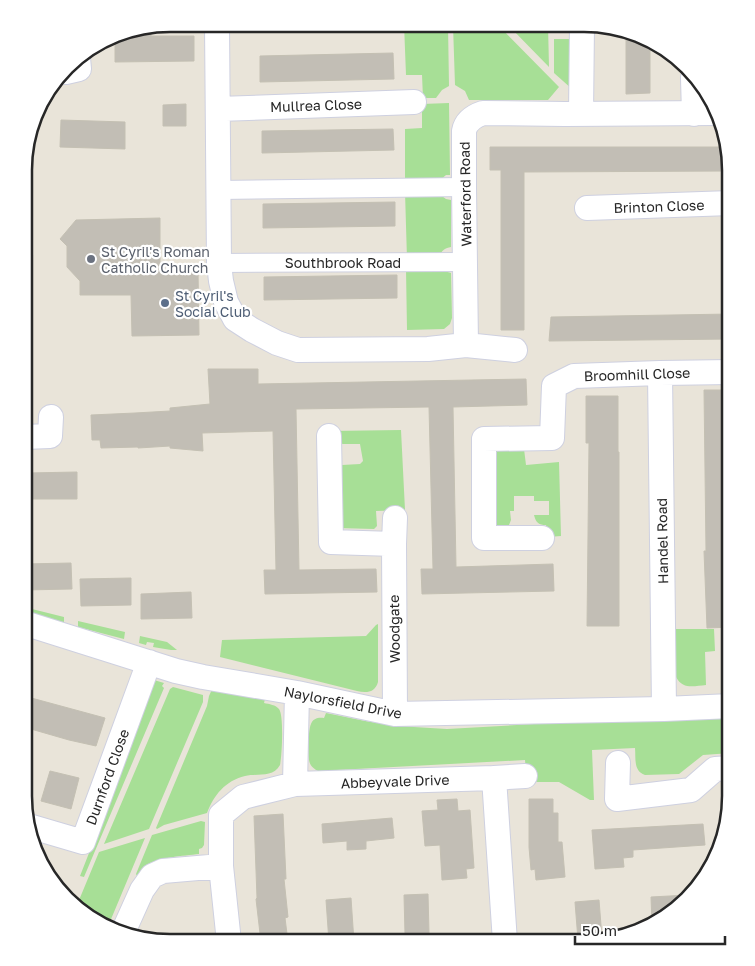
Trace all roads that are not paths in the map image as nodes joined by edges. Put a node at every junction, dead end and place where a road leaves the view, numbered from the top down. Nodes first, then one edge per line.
1 (217, 32) edge
2 (582, 32) edge
3 (698, 92) edge
4 (414, 102) dead end
5 (218, 109) junction
6 (705, 113) edge
7 (581, 114) junction
8 (464, 187) junction
9 (219, 190) junction
10 (722, 203) edge
11 (587, 208) dead end
12 (466, 262) junction
13 (219, 263) junction
14 (466, 345) junction
15 (515, 350) dead end
16 (722, 372) edge
17 (660, 373) junction
18 (55, 431) dead end
19 (32, 435) edge
20 (330, 436) dead end
21 (395, 518) dead end
22 (542, 538) dead end
23 (394, 544) junction
24 (32, 626) edge
25 (149, 662) junction
26 (297, 693) junction
27 (722, 706) edge
28 (664, 709) junction
29 (395, 714) junction
30 (618, 763) dead end
31 (722, 769) edge
32 (525, 776) dead end
33 (494, 778) junction
34 (295, 784) junction
35 (37, 828) edge
36 (220, 866) junction
37 (126, 926) edge
38 (228, 933) edge
39 (504, 933) edge

1 - 5 street
2 - 7 street
3 - 6 street, Waterford Road
4 - 5 street, Mullrea Close
5 - 9 street
6 - 7 street, Waterford Road
7 - 8 street, Waterford Road
8 - 9 street
8 - 12 street, Waterford Road
9 - 13 street
10 - 11 street, Brinton Close
12 - 13 street, Southbrook Road
12 - 14 street, Waterford Road
13 - 14 street
14 - 15 street
16 - 17 street, Broomhill Close
17 - 22 street, Broomhill Close
17 - 28 street, Handel Road
18 - 19 street
20 - 23 street
21 - 23 street, Woodgate
23 - 29 street, Woodgate
24 - 25 street, Naylorsfield Drive
25 - 26 street, Naylorsfield Drive
25 - 35 street, Durnford Close
26 - 29 street, Naylorsfield Drive
26 - 34 street
27 - 28 street, Naylorsfield Drive
28 - 29 street, Naylorsfield Drive
30 - 31 street
32 - 33 street, Abbeyvale Drive
33 - 34 street, Abbeyvale Drive
33 - 39 street
34 - 36 street, Abbeyvale Drive
36 - 37 street
36 - 38 street, Abbeyvale Drive

